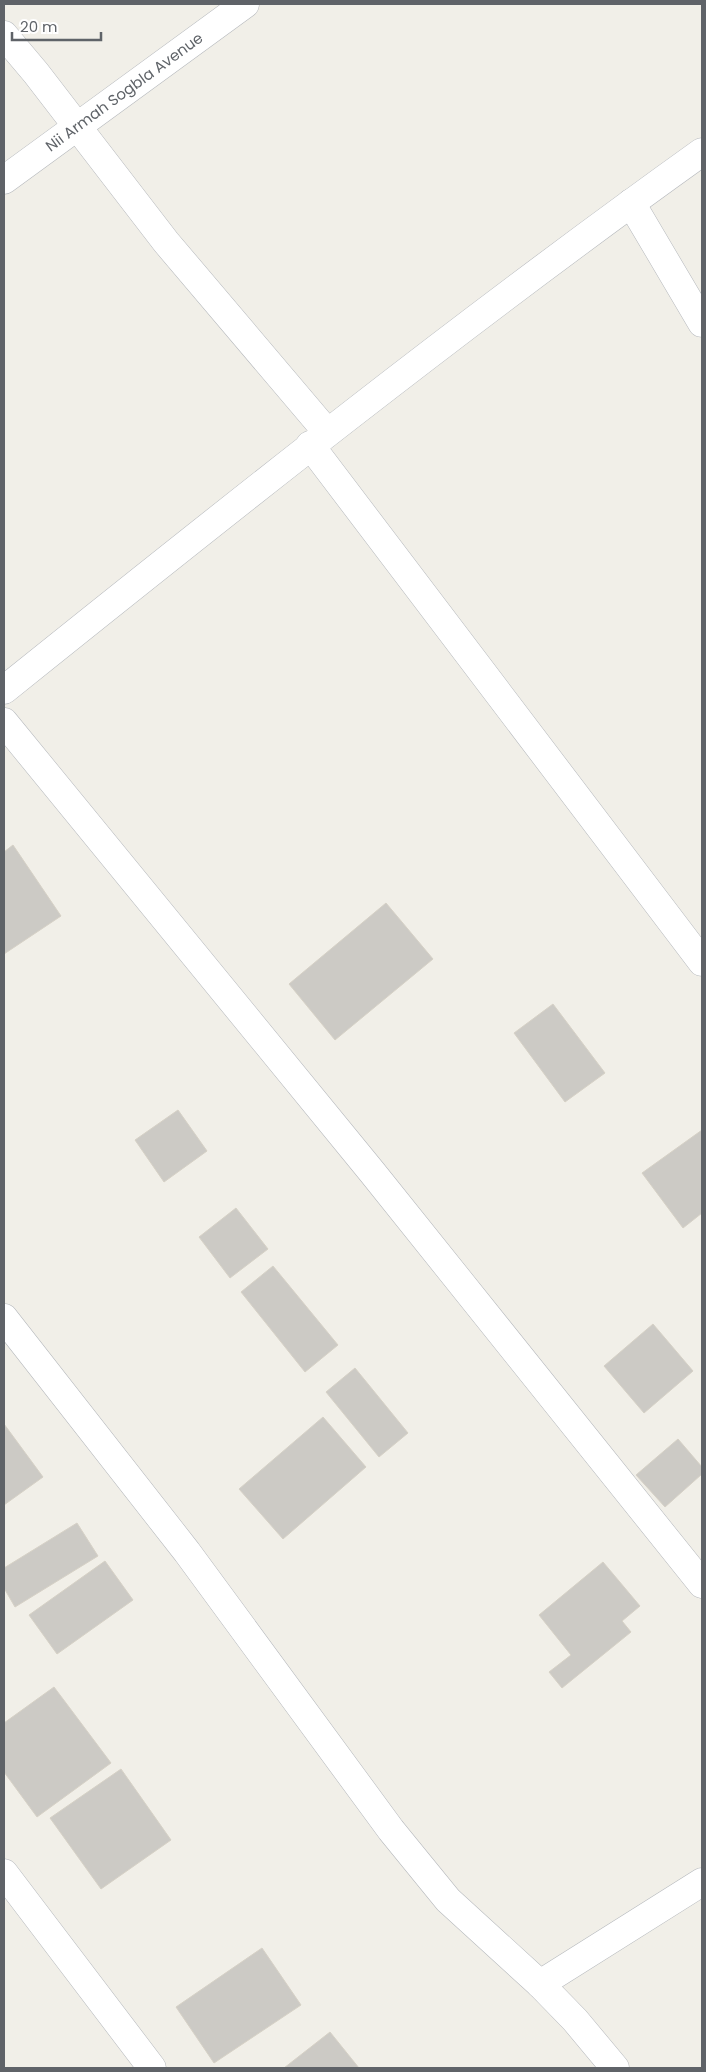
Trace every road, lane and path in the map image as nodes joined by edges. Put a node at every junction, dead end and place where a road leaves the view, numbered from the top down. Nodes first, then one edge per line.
1 (245, 4) edge
2 (4, 35) edge
3 (75, 126) junction
4 (702, 152) edge
5 (4, 180) edge
6 (631, 203) junction
7 (702, 323) edge
8 (318, 439) junction
9 (4, 690) edge
10 (4, 722) edge
11 (702, 962) edge
12 (4, 1318) edge
13 (702, 1584) edge
14 (4, 1874) edge
15 (702, 1882) edge
16 (540, 1984) junction
17 (152, 2068) edge
18 (615, 2068) edge

1 - 3 street, Nii Armah Sogbla Avenue
2 - 3 street
3 - 5 street, Nii Armah Sogbla Avenue
3 - 8 street
4 - 6 street
6 - 7 street
6 - 8 street
8 - 9 street
8 - 11 street
10 - 13 street
12 - 16 street
14 - 17 street
15 - 16 street
16 - 18 street

